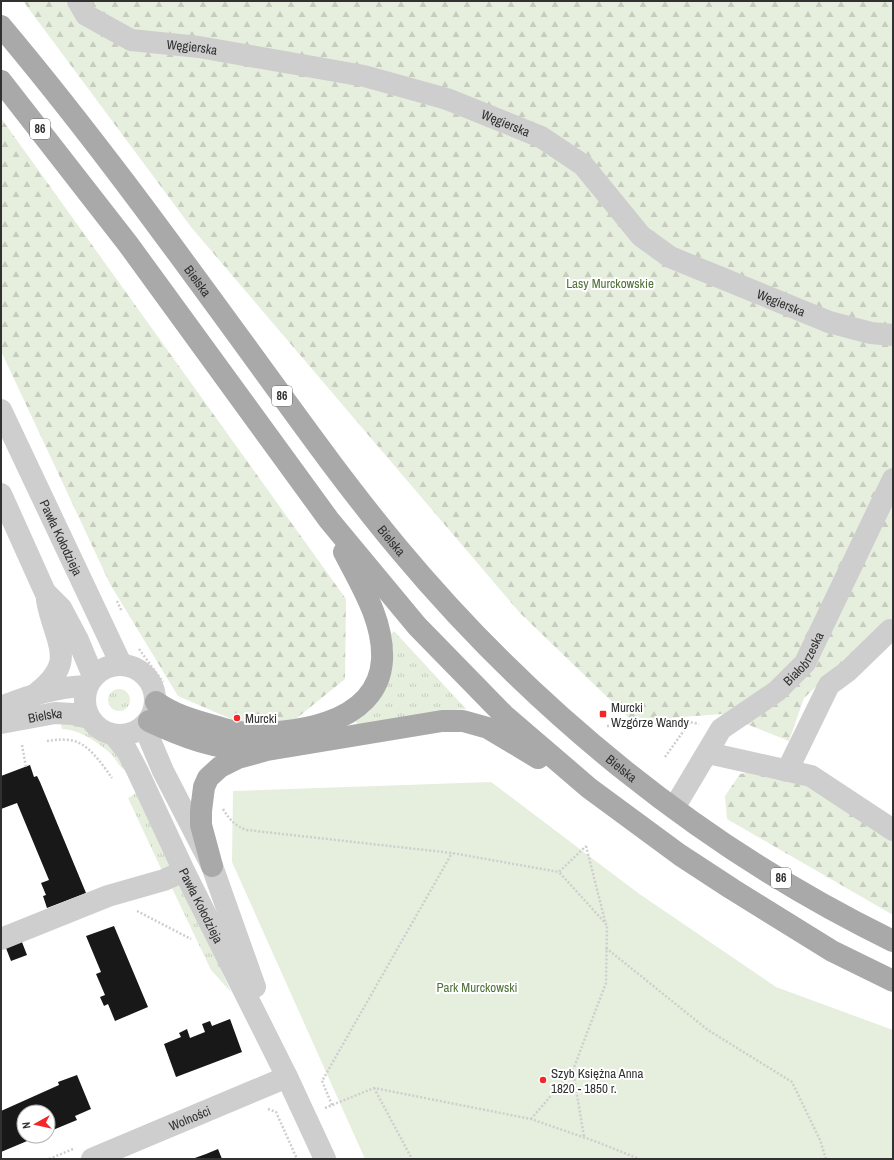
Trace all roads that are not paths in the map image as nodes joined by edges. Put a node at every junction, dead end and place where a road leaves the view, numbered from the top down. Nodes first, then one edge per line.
1 (78, 1) edge
2 (1, 26) edge
3 (1, 81) edge
4 (893, 335) edge
5 (1, 410) edge
6 (893, 479) edge
7 (1, 494) edge
8 (329, 520) junction
9 (46, 592) junction
10 (893, 631) edge
11 (121, 664) junction
12 (90, 681) junction
13 (38, 692) junction
14 (1, 707) edge
15 (153, 709) junction
16 (89, 718) junction
17 (1, 723) edge
18 (114, 735) junction
19 (267, 750) junction
20 (708, 753) junction
21 (787, 771) junction
22 (589, 788) junction
23 (674, 808) junction
24 (893, 830) edge
25 (212, 866) junction
26 (184, 871) junction
27 (1, 939) edge
28 (893, 941) edge
29 (893, 981) edge
30 (287, 1077) junction
31 (92, 1159) edge
32 (325, 1159) edge

1 - 4 street, Węgierska
2 - 23 main road, Bielska / 86
3 - 8 main road, 86
5 - 11 street, Pawła Kołodzieja
6 - 20 street, Białobrzeska
7 - 9 street
8 - 15 main road
8 - 22 main road, 86
9 - 12 street
9 - 13 street
10 - 21 street
11 - 12 street
11 - 15 street
12 - 13 street, Bielska
12 - 16 street
13 - 14 street, Bielska
15 - 18 street
15 - 19 main road
15 - 25 street, Pawła Kołodzieja
16 - 17 street, Bielska
16 - 18 street
18 - 26 street, Pawła Kołodzieja
19 - 22 main road
19 - 25 main road
20 - 21 street
20 - 23 street, Białobrzeska
21 - 24 street
22 - 29 main road, 86
23 - 28 main road, Bielska / 86
25 - 30 street, Pawła Kołodzieja
26 - 27 street
26 - 30 street, Pawła Kołodzieja
30 - 31 street, Wolności
30 - 32 street, Pawła Kołodzieja

